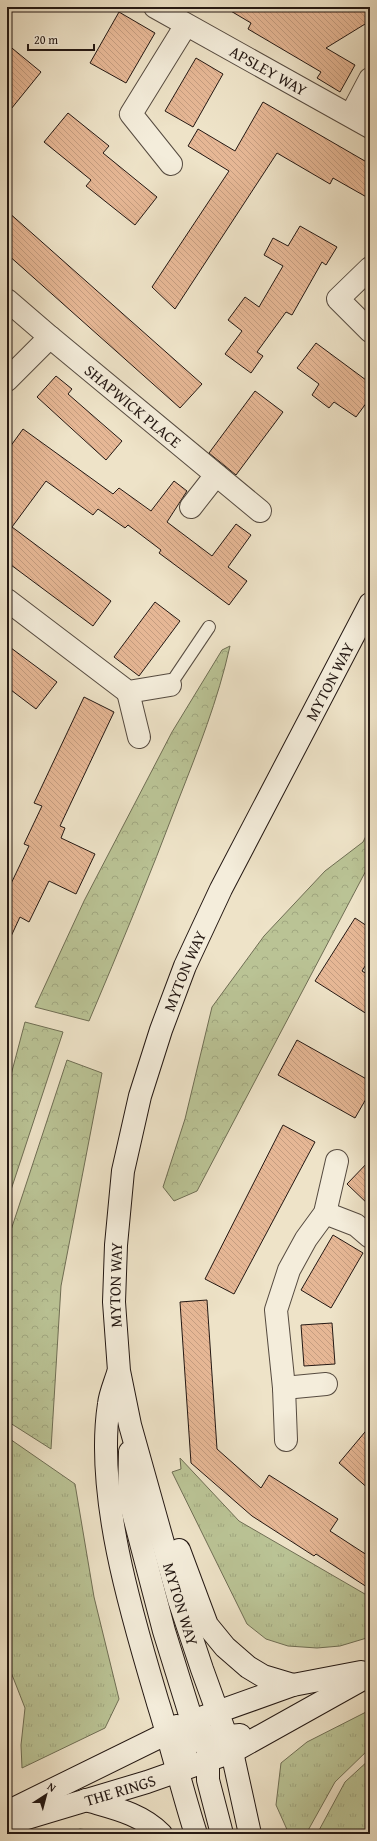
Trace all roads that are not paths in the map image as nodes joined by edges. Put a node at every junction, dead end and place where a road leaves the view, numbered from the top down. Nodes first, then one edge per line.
1 (155, 7) edge
2 (186, 25) junction
3 (370, 79) edge
4 (351, 115) junction
5 (370, 127) edge
6 (172, 164) dead end
7 (370, 268) edge
8 (7, 300) edge
9 (370, 331) edge
10 (50, 337) junction
11 (7, 380) edge
12 (216, 475) junction
13 (191, 507) dead end
14 (260, 511) dead end
15 (7, 600) edge
16 (370, 604) edge
17 (209, 627) dead end
18 (170, 684) joint
19 (128, 692) junction
20 (139, 737) dead end
21 (337, 1161) dead end
22 (325, 1212) junction
23 (370, 1237) edge
24 (119, 1372) junction
25 (326, 1384) dead end
26 (284, 1388) junction
27 (130, 1425) junction
28 (286, 1440) dead end
29 (154, 1511) junction
30 (370, 1671) edge
31 (370, 1675) edge
32 (293, 1685) junction
33 (217, 1712) junction
34 (197, 1740) junction
35 (177, 1772) junction
36 (84, 1800) junction
37 (7, 1812) edge
38 (7, 1824) edge
39 (161, 1834) edge
40 (196, 1834) edge
41 (222, 1834) edge
42 (250, 1834) edge

1 - 2 street, APSLEY WAY
2 - 4 street, APSLEY WAY
2 - 6 street
3 - 4 street
4 - 5 street, APSLEY WAY
7 - 9 street
8 - 10 street, SHAPWICK PLACE
10 - 11 street
10 - 12 street, SHAPWICK PLACE
12 - 13 street
12 - 14 street, SHAPWICK PLACE
15 - 19 street
16 - 24 street, MYTON WAY
17 - 18 lane
18 - 19 street
19 - 20 street
21 - 22 street
22 - 23 street
22 - 26 street
24 - 27 street, MYTON WAY
24 - 34 street, MYTON WAY
25 - 26 street
26 - 28 street
27 - 29 street, MYTON WAY
27 - 34 street
29 - 32 street
29 - 33 street, MYTON WAY
30 - 32 street
31 - 34 street, THE RINGS
32 - 33 street
33 - 34 street, MYTON WAY
34 - 35 street
34 - 37 street, THE RINGS
34 - 41 street
34 - 42 street, MYTON WAY
35 - 36 street, THE RINGS
35 - 40 street
36 - 38 street, THE RINGS
36 - 39 street

